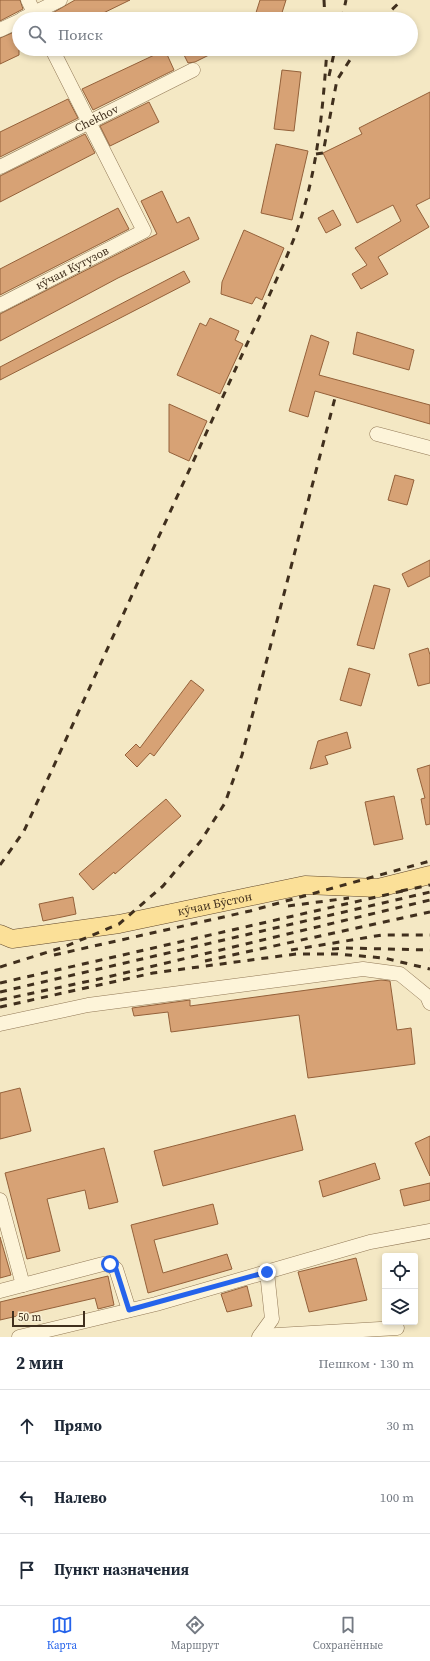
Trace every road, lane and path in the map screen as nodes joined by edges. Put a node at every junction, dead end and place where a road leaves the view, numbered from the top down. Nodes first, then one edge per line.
1 (28, 0) edge
2 (60, 0) edge
3 (30, 12) edge
4 (40, 12) edge
5 (12, 24) edge
6 (0, 30) edge
7 (56, 56) edge
8 (193, 70) dead end
9 (89, 122) junction
10 (0, 167) edge
11 (0, 305) edge
12 (377, 434) dead end
13 (430, 448) edge
14 (430, 875) edge
15 (0, 934) edge
16 (430, 1003) edge
17 (0, 1024) edge
18 (0, 1200) edge
19 (430, 1232) edge
20 (267, 1272) junction
21 (23, 1285) junction
22 (0, 1292) edge
23 (129, 1310) junction
24 (397, 1328) dead end
25 (260, 1336) edge
26 (19, 1337) edge

1 - 3 street
2 - 4 street
5 - 6 street
7 - 9 street
8 - 9 street, Chekhov
9 - 10 street, Chekhov
9 - 11 street, кӯчаи Кутузов
12 - 13 street
14 - 15 main road, кӯчаи Бӯстон
16 - 17 street
18 - 21 street
19 - 20 street
20 - 23 street
20 - 25 street
21 - 22 street
21 - 23 street
23 - 26 street
24 - 25 street

